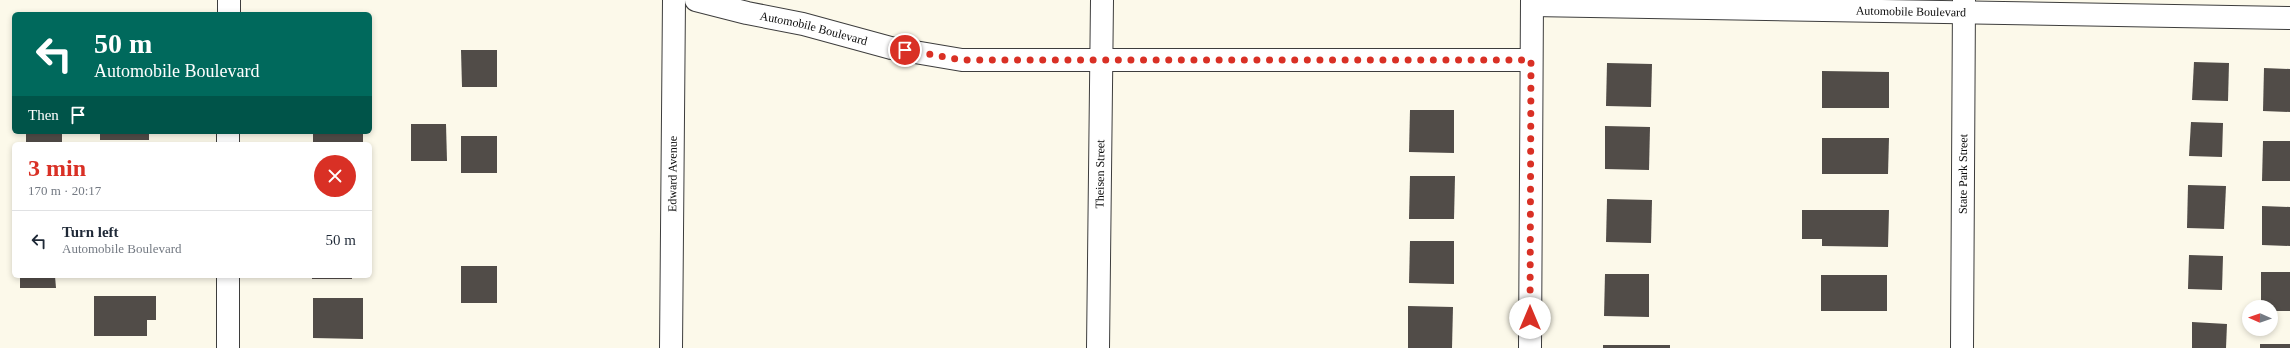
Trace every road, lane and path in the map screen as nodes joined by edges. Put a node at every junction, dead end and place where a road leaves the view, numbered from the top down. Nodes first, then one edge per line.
1 (229, 0) edge
2 (674, 0) edge
3 (696, 0) edge
4 (1102, 0) edge
5 (1532, 2) edge
6 (1964, 6) edge
7 (229, 12) edge
8 (2290, 18) edge
9 (1102, 60) junction
10 (1531, 60) junction
11 (228, 278) edge
12 (228, 348) edge
13 (671, 348) edge
14 (1098, 348) edge
15 (1530, 348) edge
16 (1962, 348) edge

1 - 7 street
2 - 13 street, Edward Avenue
3 - 9 street, Automobile Boulevard
4 - 9 street, Theisen Street
5 - 6 street, Automobile Boulevard
5 - 10 street
6 - 8 street, Automobile Boulevard
6 - 16 street, State Park Street
9 - 10 street, Automobile Boulevard
9 - 14 street, Theisen Street
10 - 15 street
11 - 12 street

